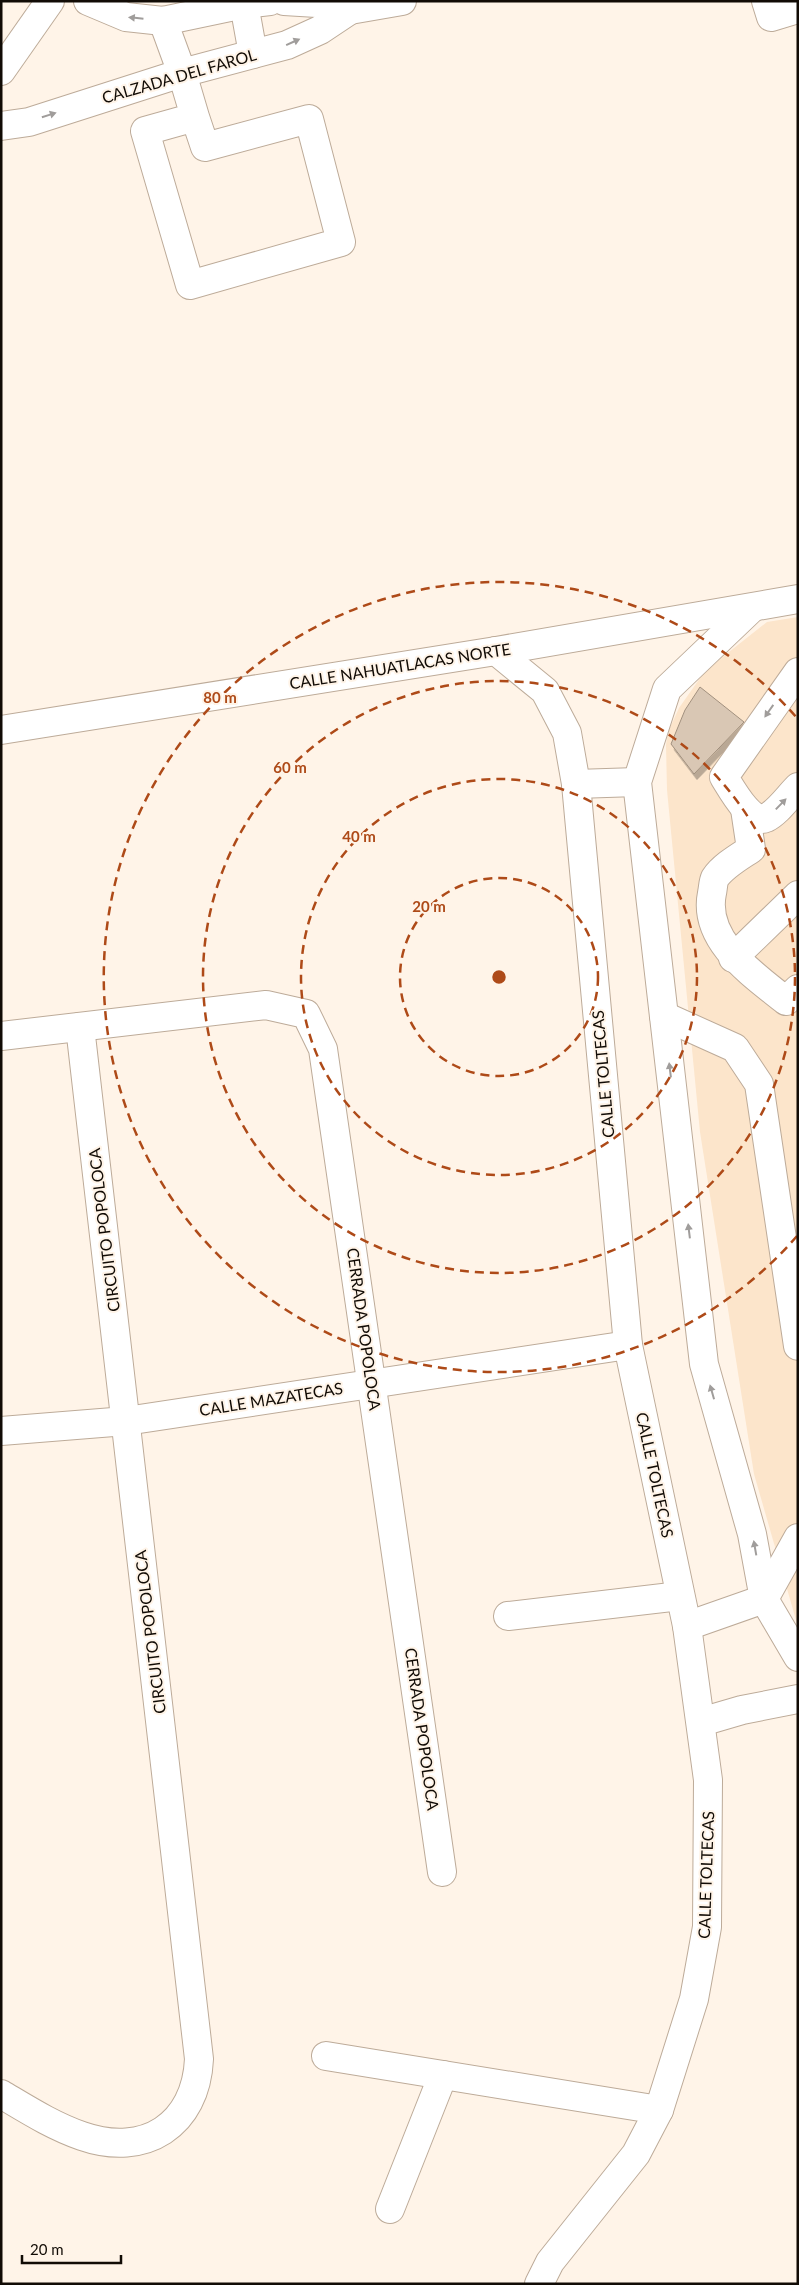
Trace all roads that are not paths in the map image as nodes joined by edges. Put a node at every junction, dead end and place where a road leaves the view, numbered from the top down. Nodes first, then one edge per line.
1 (50, 1) edge
2 (88, 1) edge
3 (284, 1) edge
4 (402, 1) edge
5 (766, 1) edge
6 (257, 3) edge
7 (798, 9) edge
8 (350, 10) junction
9 (163, 21) junction
10 (252, 54) junction
11 (1, 71) edge
12 (182, 73) junction
13 (195, 117) junction
14 (1, 126) edge
15 (798, 599) edge
16 (752, 608) junction
17 (496, 651) junction
18 (798, 672) edge
19 (1, 730) edge
20 (637, 782) junction
21 (576, 784) junction
22 (798, 788) edge
23 (745, 809) junction
24 (798, 895) edge
25 (734, 958) junction
26 (798, 989) edge
27 (664, 1016) junction
28 (80, 1027) junction
29 (1, 1036) edge
30 (628, 1345) junction
31 (798, 1346) edge
32 (372, 1384) junction
33 (126, 1421) junction
34 (1, 1431) edge
35 (798, 1538) edge
36 (680, 1596) junction
37 (764, 1599) junction
38 (508, 1616) dead end
39 (687, 1626) junction
40 (798, 1657) edge
41 (798, 1699) edge
42 (701, 1722) junction
43 (442, 1872) dead end
44 (326, 2056) dead end
45 (443, 2075) junction
46 (1, 2094) edge
47 (659, 2110) junction
48 (390, 2209) dead end
49 (539, 2284) edge

1 - 11 street
9 -> 2 street
3 - 8 street, CALZADA DEL FAROL
4 - 8 street, CALZADA DEL FAROL
5 - 7 street
6 - 9 street
6 - 10 street
10 -> 8 street, CALZADA DEL FAROL
9 - 12 street
10 - 12 street, CALZADA DEL FAROL
12 - 13 street
14 -> 12 street, CALZADA DEL FAROL
13 - 13 street
15 - 16 street, CALLE NAHUATLACAS NORTE
16 - 17 street, CALLE NAHUATLACAS NORTE
16 - 20 street
17 - 19 street, CALLE NAHUATLACAS NORTE
17 - 21 street, CALLE TOLTECAS
18 -> 23 street
20 - 21 street
20 - 27 street
21 - 30 street, CALLE TOLTECAS
23 -> 22 street
23 - 25 street
24 - 25 street
25 - 26 street
27 - 31 street
37 -> 27 street
28 - 29 street
28 - 32 street, CERRADA POPOLOCA
28 - 33 street, CIRCUITO POPOLOCA
30 - 32 street, CALLE MAZATECAS
30 - 36 street, CALLE TOLTECAS
32 - 33 street, CALLE MAZATECAS
32 - 43 street, CERRADA POPOLOCA
33 - 34 street, CALLE MAZATECAS
33 - 46 street, CIRCUITO POPOLOCA
35 - 37 street
36 - 38 street
36 - 39 street, CALLE TOLTECAS
37 - 39 street
37 - 40 street
39 - 42 street, CALLE TOLTECAS
41 - 42 street
42 - 47 street, CALLE TOLTECAS
44 - 45 street
45 - 47 street
45 - 48 street
47 - 49 street, CALLE TOLTECAS

